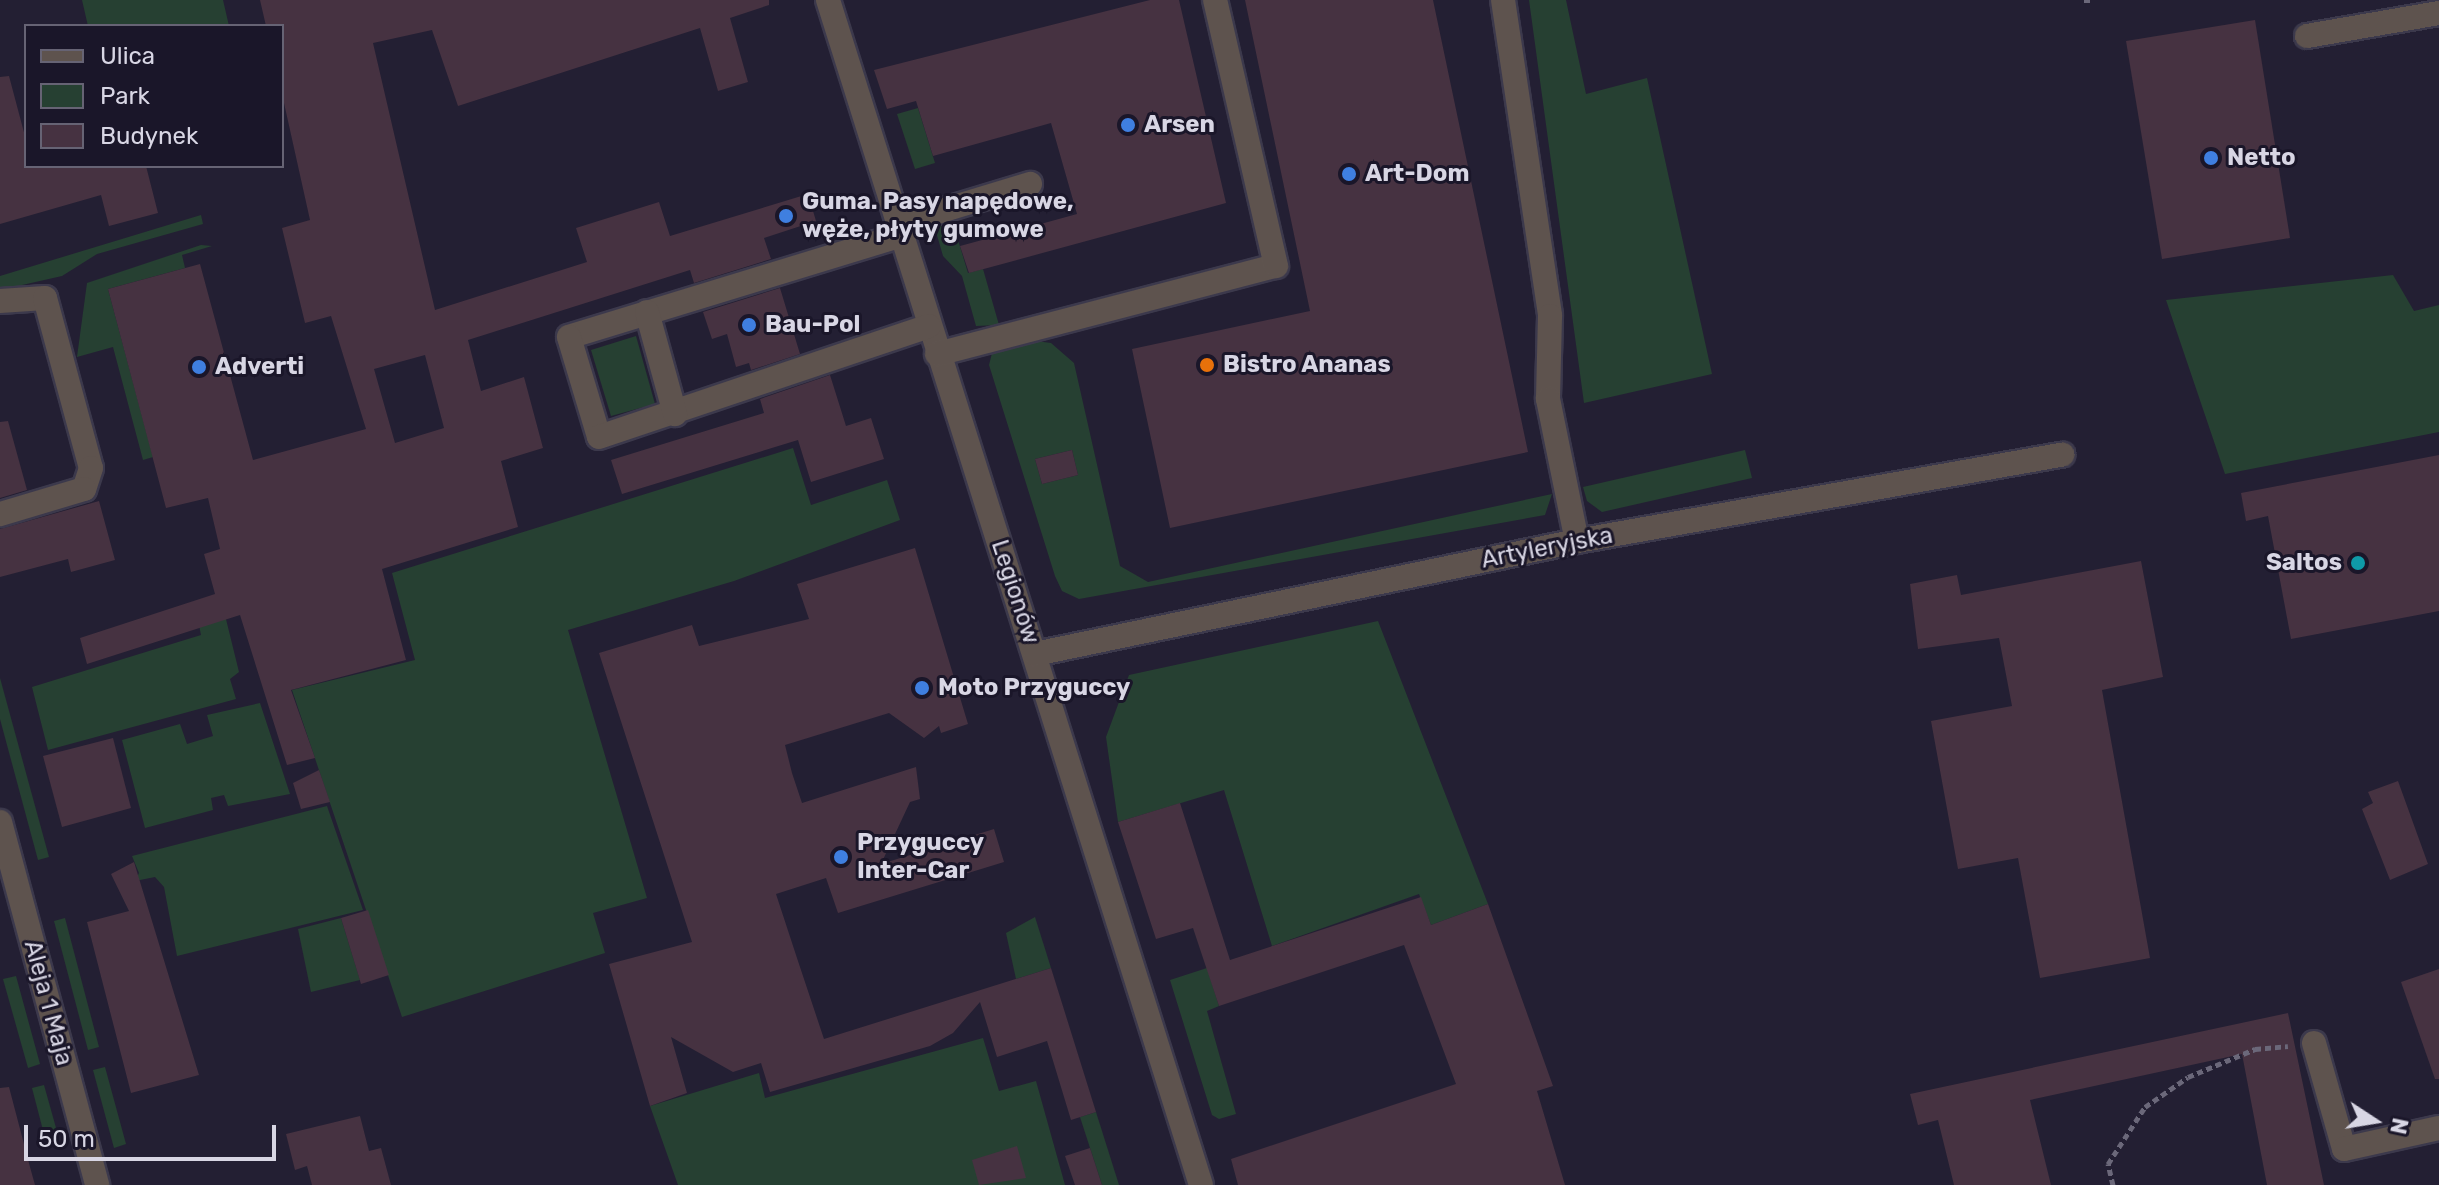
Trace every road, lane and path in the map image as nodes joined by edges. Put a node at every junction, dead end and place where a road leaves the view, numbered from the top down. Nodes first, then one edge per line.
1 (828, 0) edge
2 (1215, 0) edge
3 (1503, 0) edge
4 (2084, 0) edge
5 (2092, 0) edge
6 (2439, 13) edge
7 (2307, 36) dead end
8 (1030, 184) dead end
9 (900, 230) junction
10 (0, 301) edge
11 (647, 312) junction
12 (929, 326) junction
13 (937, 354) junction
14 (675, 414) junction
15 (2062, 455) dead end
16 (0, 514) edge
17 (1577, 541) junction
18 (1035, 654) junction
19 (0, 822) edge
20 (2314, 1043) joint
21 (2439, 1128) edge
22 (97, 1185) edge
23 (1201, 1185) edge
24 (2113, 1185) edge

1 - 9 street, Legionów
2 - 13 street
3 - 17 street
4 - 5 path
6 - 7 street
8 - 9 street
9 - 11 street
9 - 12 street, Legionów
10 - 16 street
11 - 14 street
11 - 14 street
12 - 13 street, Legionów
12 - 14 street
13 - 18 street, Legionów
15 - 17 street, Artyleryjska
17 - 18 street, Artyleryjska
18 - 23 street, Legionów
19 - 22 street, Aleja 1 Maja
20 - 21 street
20 - 24 path

